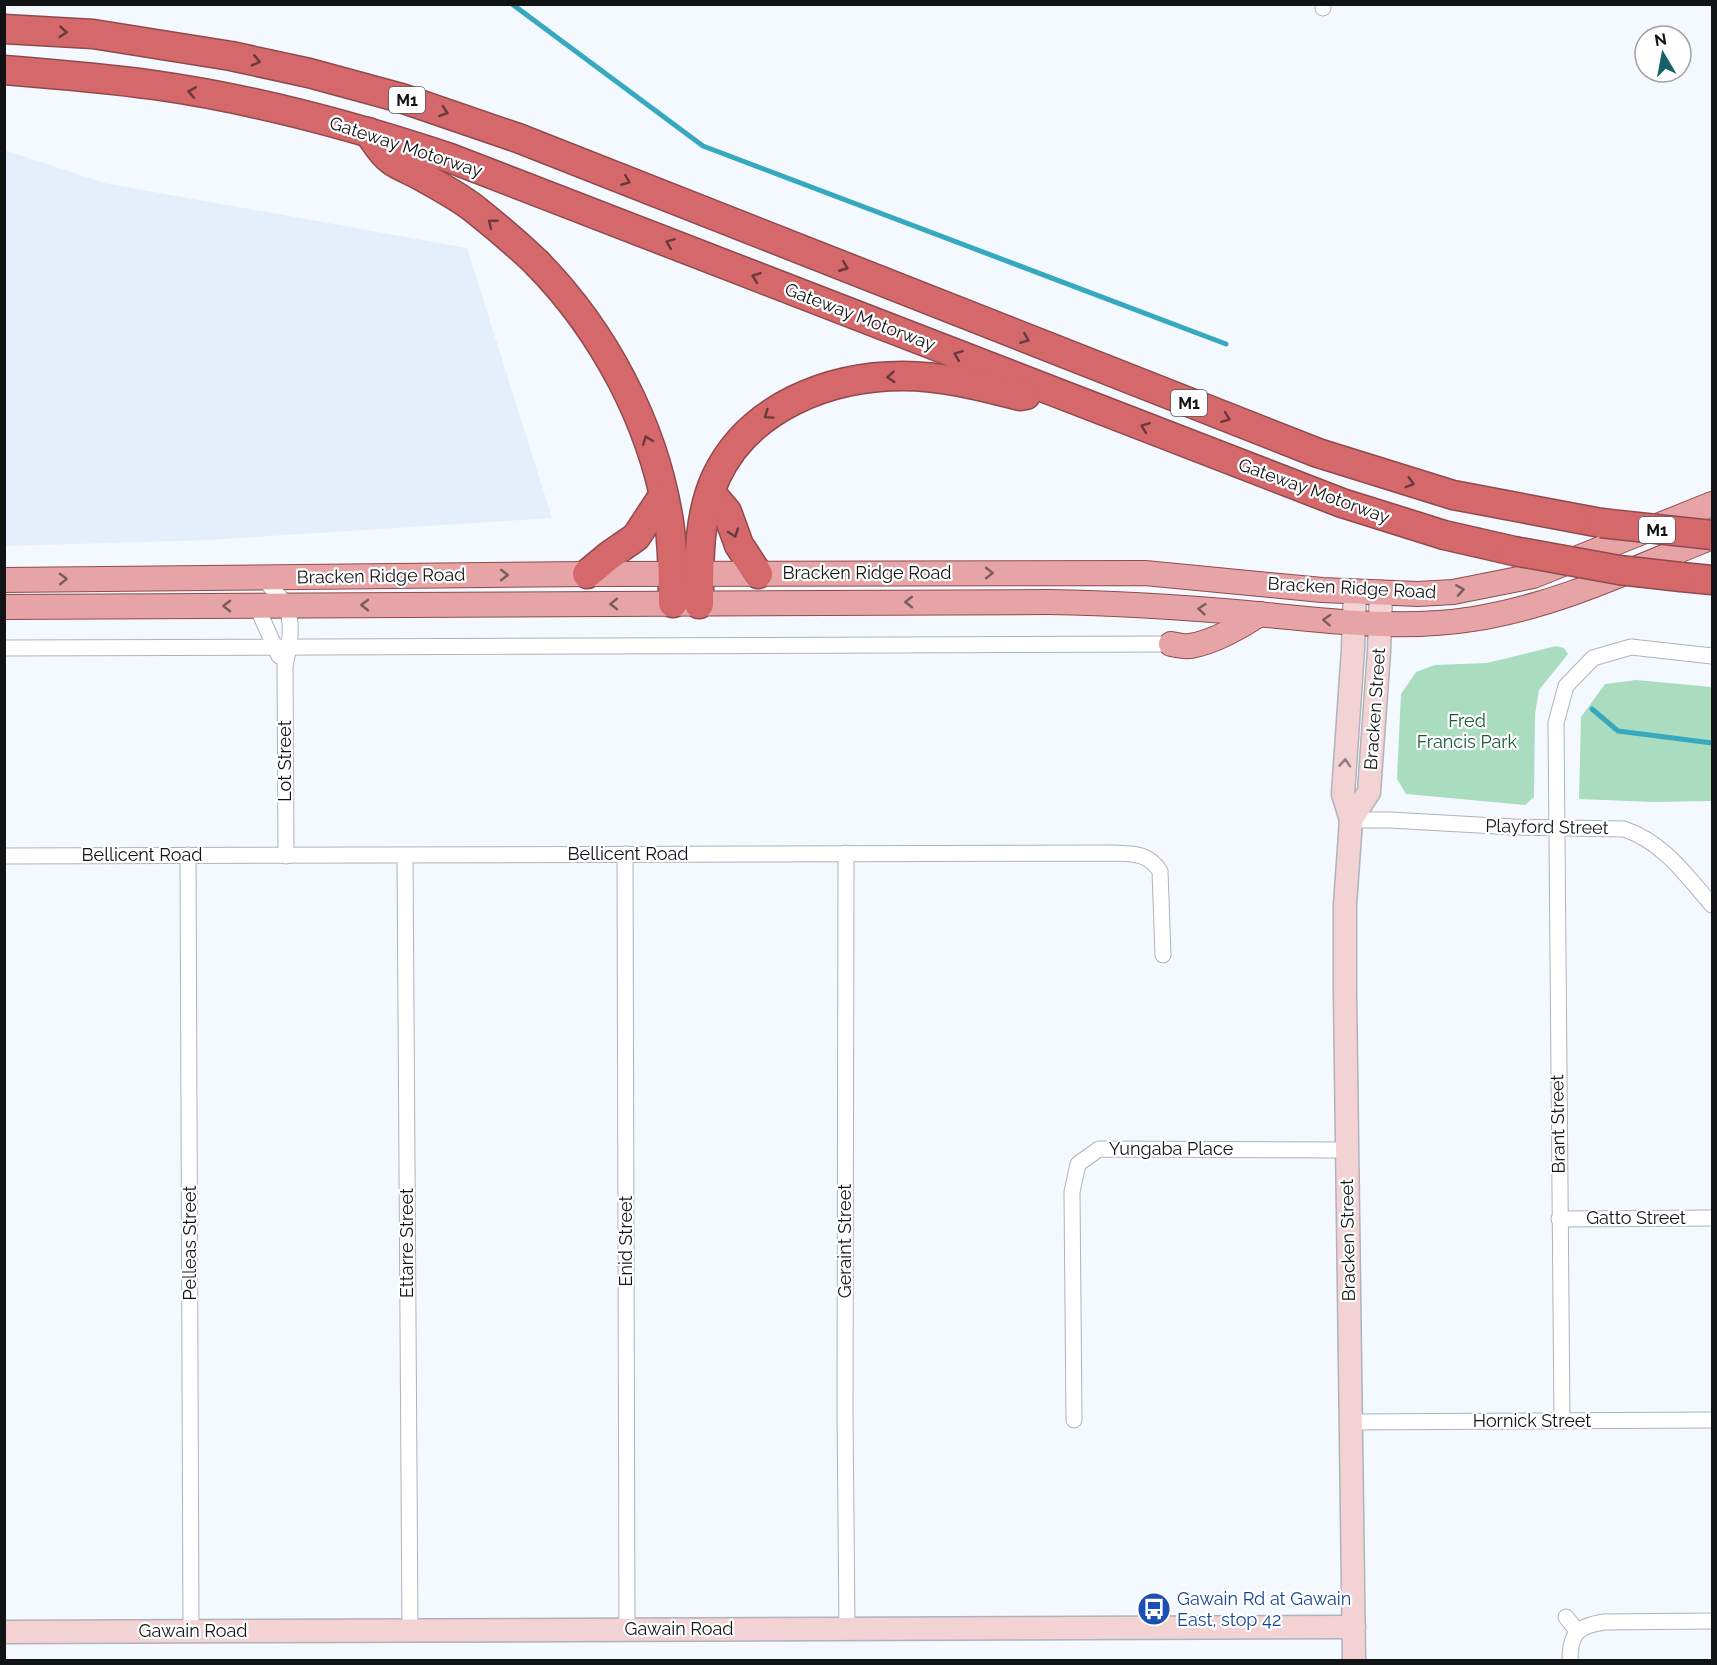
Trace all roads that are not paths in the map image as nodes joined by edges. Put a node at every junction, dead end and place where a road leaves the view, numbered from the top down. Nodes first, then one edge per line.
1 (4, 29) edge
2 (4, 70) edge
3 (368, 132) junction
4 (1052, 391) junction
5 (711, 493) junction
6 (663, 496) junction
7 (1713, 504) edge
8 (1713, 536) edge
9 (587, 574) junction
10 (686, 574) junction
11 (758, 574) junction
12 (262, 577) junction
13 (4, 580) edge
14 (1713, 580) edge
15 (1355, 591) junction
16 (1381, 592) junction
17 (686, 604) junction
18 (256, 605) junction
19 (285, 605) junction
20 (4, 607) edge
21 (1260, 614) junction
22 (1354, 621) junction
23 (1380, 623) junction
24 (1171, 644) joint
25 (4, 648) edge
26 (282, 648) junction
27 (1713, 657) edge
28 (1350, 820) junction
29 (1556, 828) junction
30 (846, 853) junction
31 (625, 854) junction
32 (188, 855) junction
33 (4, 856) edge
34 (286, 856) junction
35 (405, 856) junction
36 (1713, 905) edge
37 (1163, 955) dead end
38 (1346, 1150) junction
39 (1713, 1218) edge
40 (1559, 1219) junction
41 (1074, 1420) dead end
42 (1713, 1420) edge
43 (1562, 1421) junction
44 (1352, 1422) junction
45 (1566, 1617) dead end
46 (1713, 1621) edge
47 (1354, 1627) junction
48 (627, 1629) junction
49 (847, 1629) junction
50 (410, 1630) junction
51 (190, 1631) junction
52 (1577, 1631) junction
53 (4, 1632) edge
54 (1354, 1660) edge
55 (1570, 1660) edge

1 -> 8 highway, Gateway Motorway / M1, bridge
3 -> 2 highway, Gateway Motorway / M1
4 -> 3 highway, Gateway Motorway / M1
6 -> 3 highway
4 -> 5 highway
14 -> 4 highway, Gateway Motorway / M1, bridge
5 - 10 highway
5 -> 11 highway
6 - 9 highway
6 - 10 highway
16 -> 7 main road, Bracken Ridge Road
8 - 23 main road, Bracken Ridge Road
9 - 10 main road, Bracken Ridge Road
12 -> 9 main road, Bracken Ridge Road
10 - 11 main road, Bracken Ridge Road
10 - 17 highway
11 -> 15 main road, Bracken Ridge Road
13 -> 12 main road, Bracken Ridge Road
12 - 19 street
15 - 16 main road, Bracken Ridge Road
15 - 22 street, Bracken Street
16 - 23 street, Bracken Street
17 -> 19 main road, Bracken Ridge Road
21 -> 17 main road, Bracken Ridge Road
18 - 19 main road, Bracken Ridge Road
18 -> 20 main road, Bracken Ridge Road
18 - 26 street
19 - 26 street, Lot Street
22 -> 21 main road, Bracken Ridge Road
21 - 24 main road
22 - 23 main road, Bracken Ridge Road
28 -> 22 street, Bracken Street
23 - 28 street, Bracken Street
24 - 26 street
25 - 26 street
26 - 34 street, Lot Street
27 - 29 street, Brant Street
28 - 29 street, Playford Street
28 - 38 street, Bracken Street
29 - 36 street, Playford Street
29 - 40 street, Brant Street
30 - 31 street, Bellicent Road
30 - 37 street, Bellicent Road
30 - 49 street, Geraint Street
31 - 35 street, Bellicent Road
31 - 48 street, Enid Street
32 - 33 street, Bellicent Road
32 - 34 street, Bellicent Road
32 - 51 street, Pelleas Street
34 - 35 street, Bellicent Road
35 - 50 street, Ettarre Street
38 - 41 street, Yungaba Place
38 - 44 street, Bracken Street
39 - 40 street, Gatto Street
40 - 43 street, Brant Street
42 - 43 street, Hornick Street
43 - 44 street, Hornick Street
44 - 47 street, Bracken Street
45 - 52 street
46 - 52 street
47 - 49 street, Gawain Road
47 - 54 street, Bracken Street
48 - 49 street, Gawain Road
48 - 50 street, Gawain Road
50 - 51 street, Gawain Road
51 - 53 street, Gawain Road
52 - 55 street

